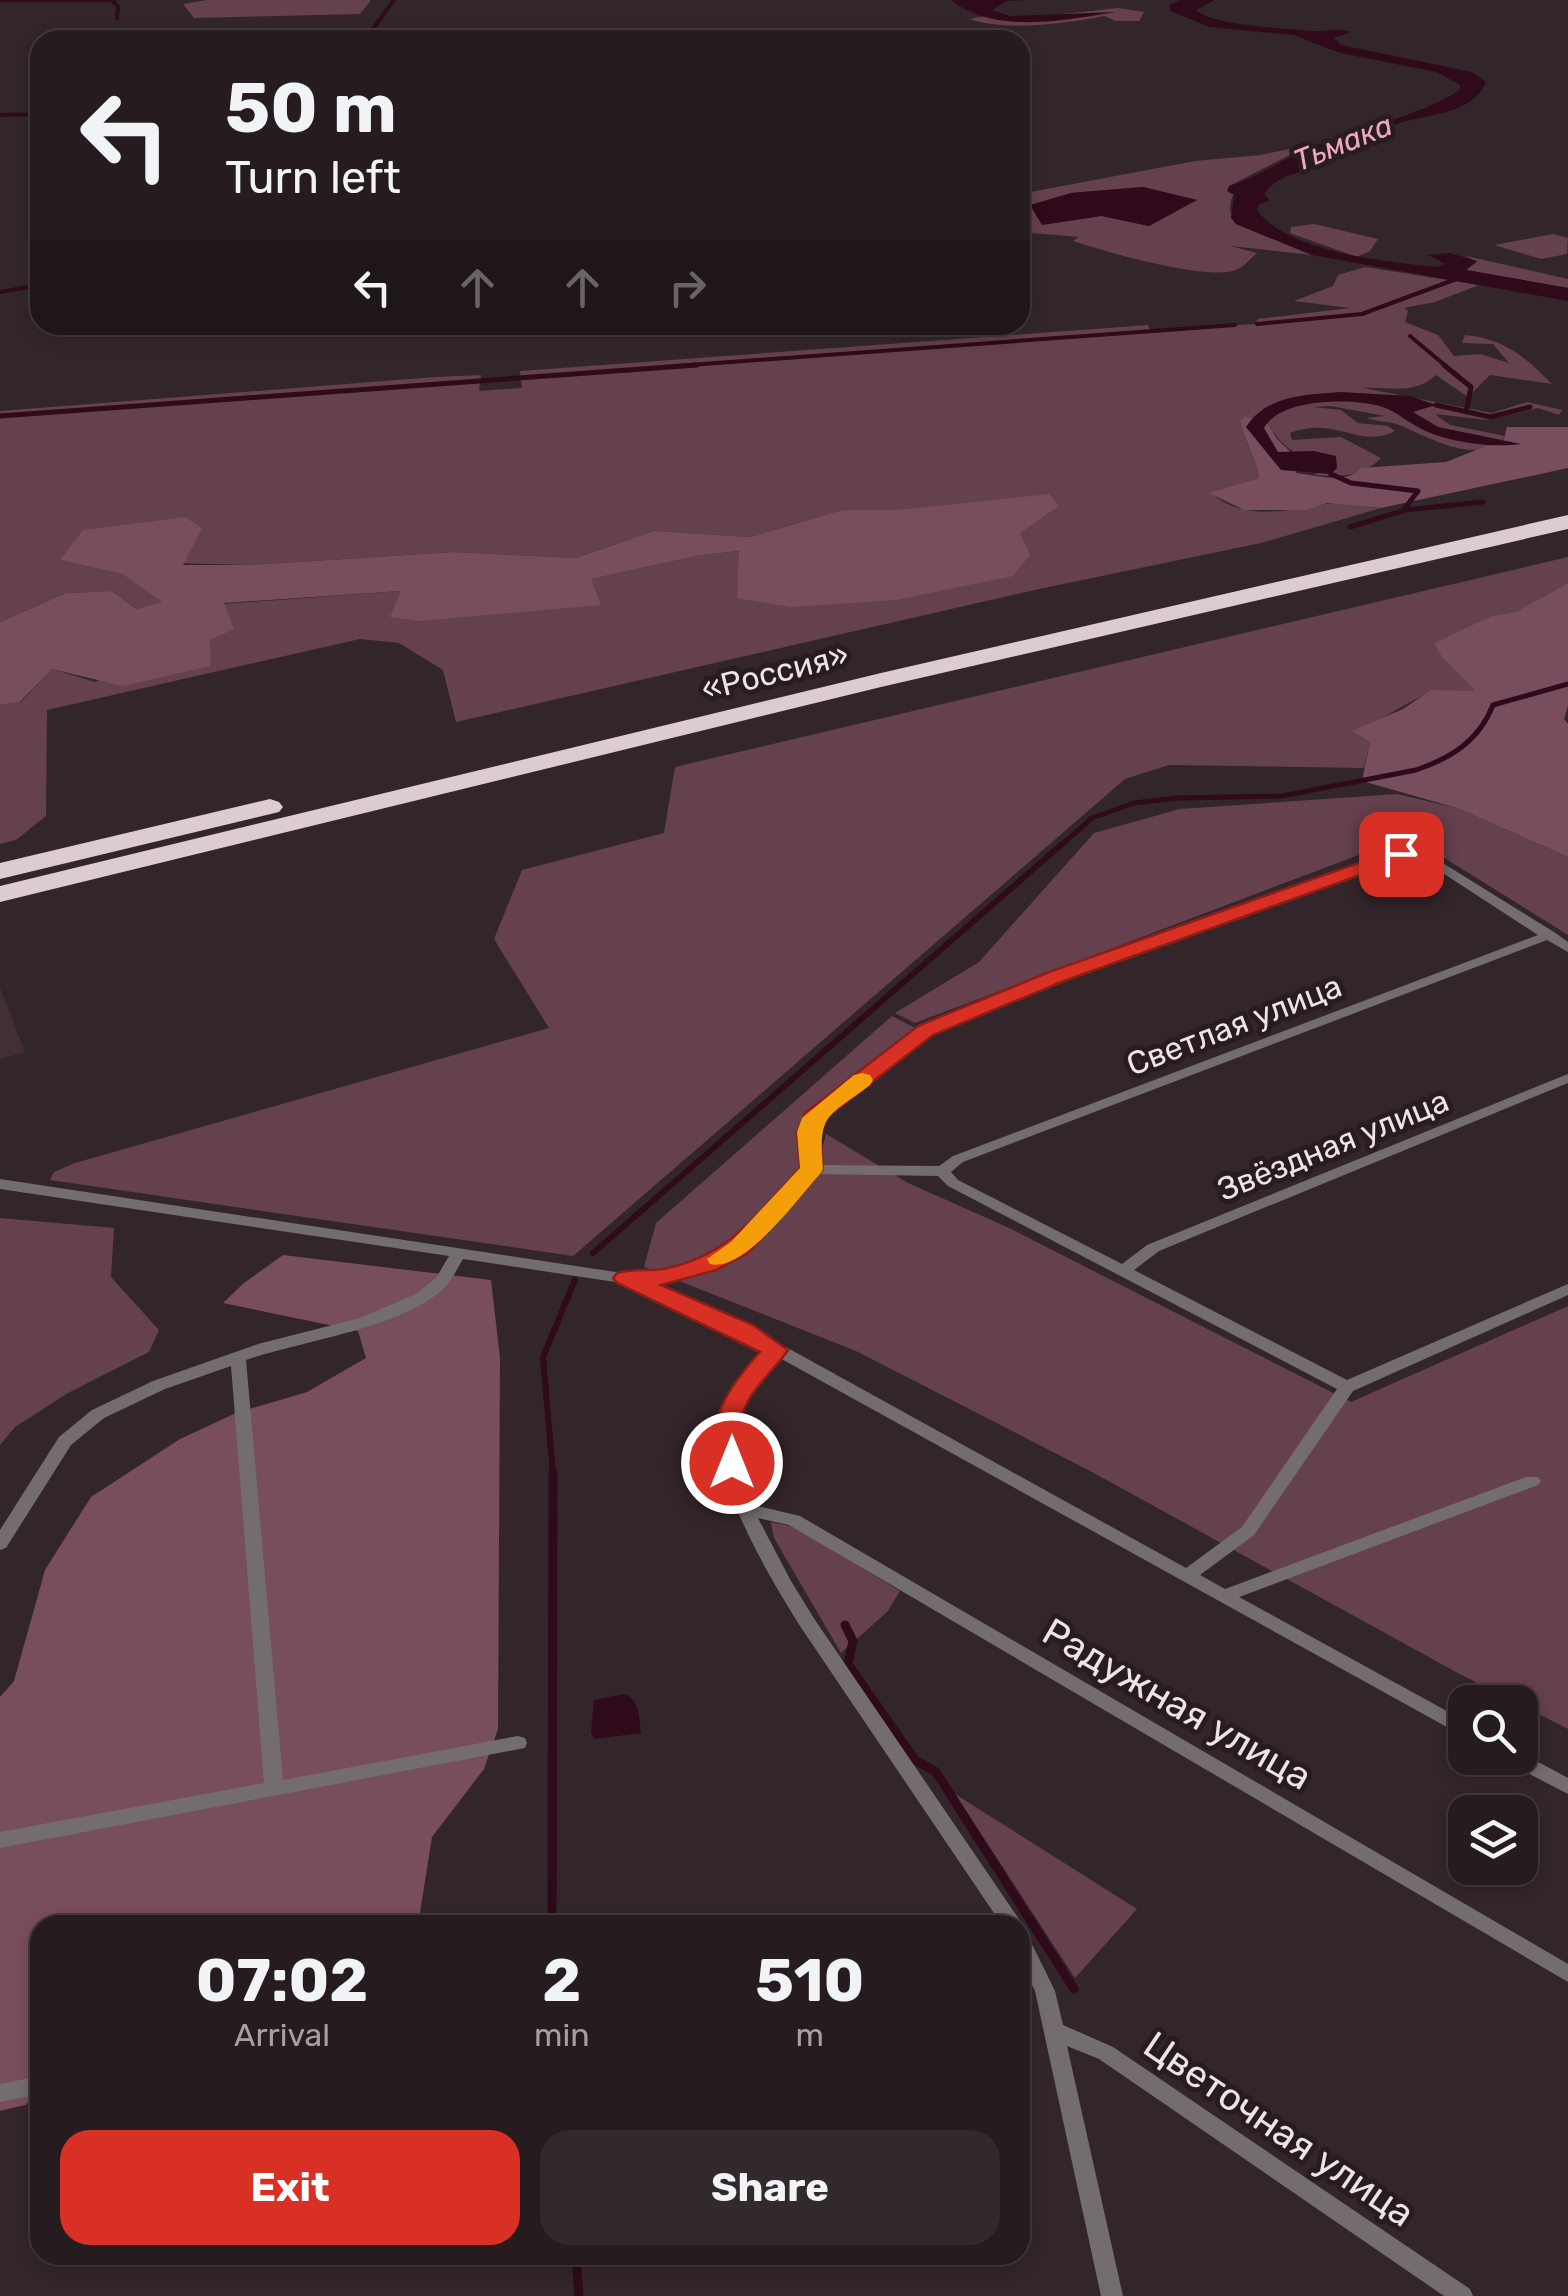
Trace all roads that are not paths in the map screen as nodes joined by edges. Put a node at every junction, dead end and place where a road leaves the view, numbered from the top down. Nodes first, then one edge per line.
1 (1568, 503) edge
2 (1568, 522) edge
3 (0, 870) edge
4 (0, 894) edge
5 (1550, 936) junction
6 (1568, 948) edge
7 (1568, 1078) edge
8 (812, 1169) junction
9 (942, 1171) junction
10 (0, 1184) edge
11 (459, 1252) junction
12 (1123, 1271) junction
13 (626, 1278) junction
14 (1568, 1289) edge
15 (775, 1350) junction
16 (238, 1358) junction
17 (1347, 1387) junction
18 (1532, 1482) dead end
19 (745, 1509) junction
20 (0, 1544) edge
21 (1188, 1576) junction
22 (1224, 1596) junction
23 (1448, 1721) edge
24 (518, 1744) dead end
25 (1538, 1771) edge
26 (1568, 1787) edge
27 (274, 1789) junction
28 (0, 1840) edge
29 (1005, 1915) edge
30 (1030, 1960) edge
31 (1568, 1974) edge
32 (1052, 2030) junction
33 (30, 2087) edge
34 (0, 2093) edge
35 (1112, 2296) edge
36 (1462, 2296) edge

1 - 3 highway, «Россия»
2 - 4 highway, «Россия»
5 - 6 street
5 - 8 street
5 - 9 street, Светлая улица
7 - 12 street, Звёздная улица
8 - 9 street
8 - 13 street
9 - 12 street
10 - 11 street
11 - 13 street
11 - 16 street
12 - 17 street
13 - 15 street
14 - 17 street
15 - 19 street
15 - 21 street
16 - 20 street
16 - 27 street
17 - 21 street
18 - 22 street
19 - 29 street
19 - 31 street, Радужная улица
21 - 22 street
22 - 23 street
24 - 27 street
25 - 26 street
27 - 28 street
30 - 32 street
32 - 35 street
32 - 36 street, Цветочная улица
33 - 34 street

